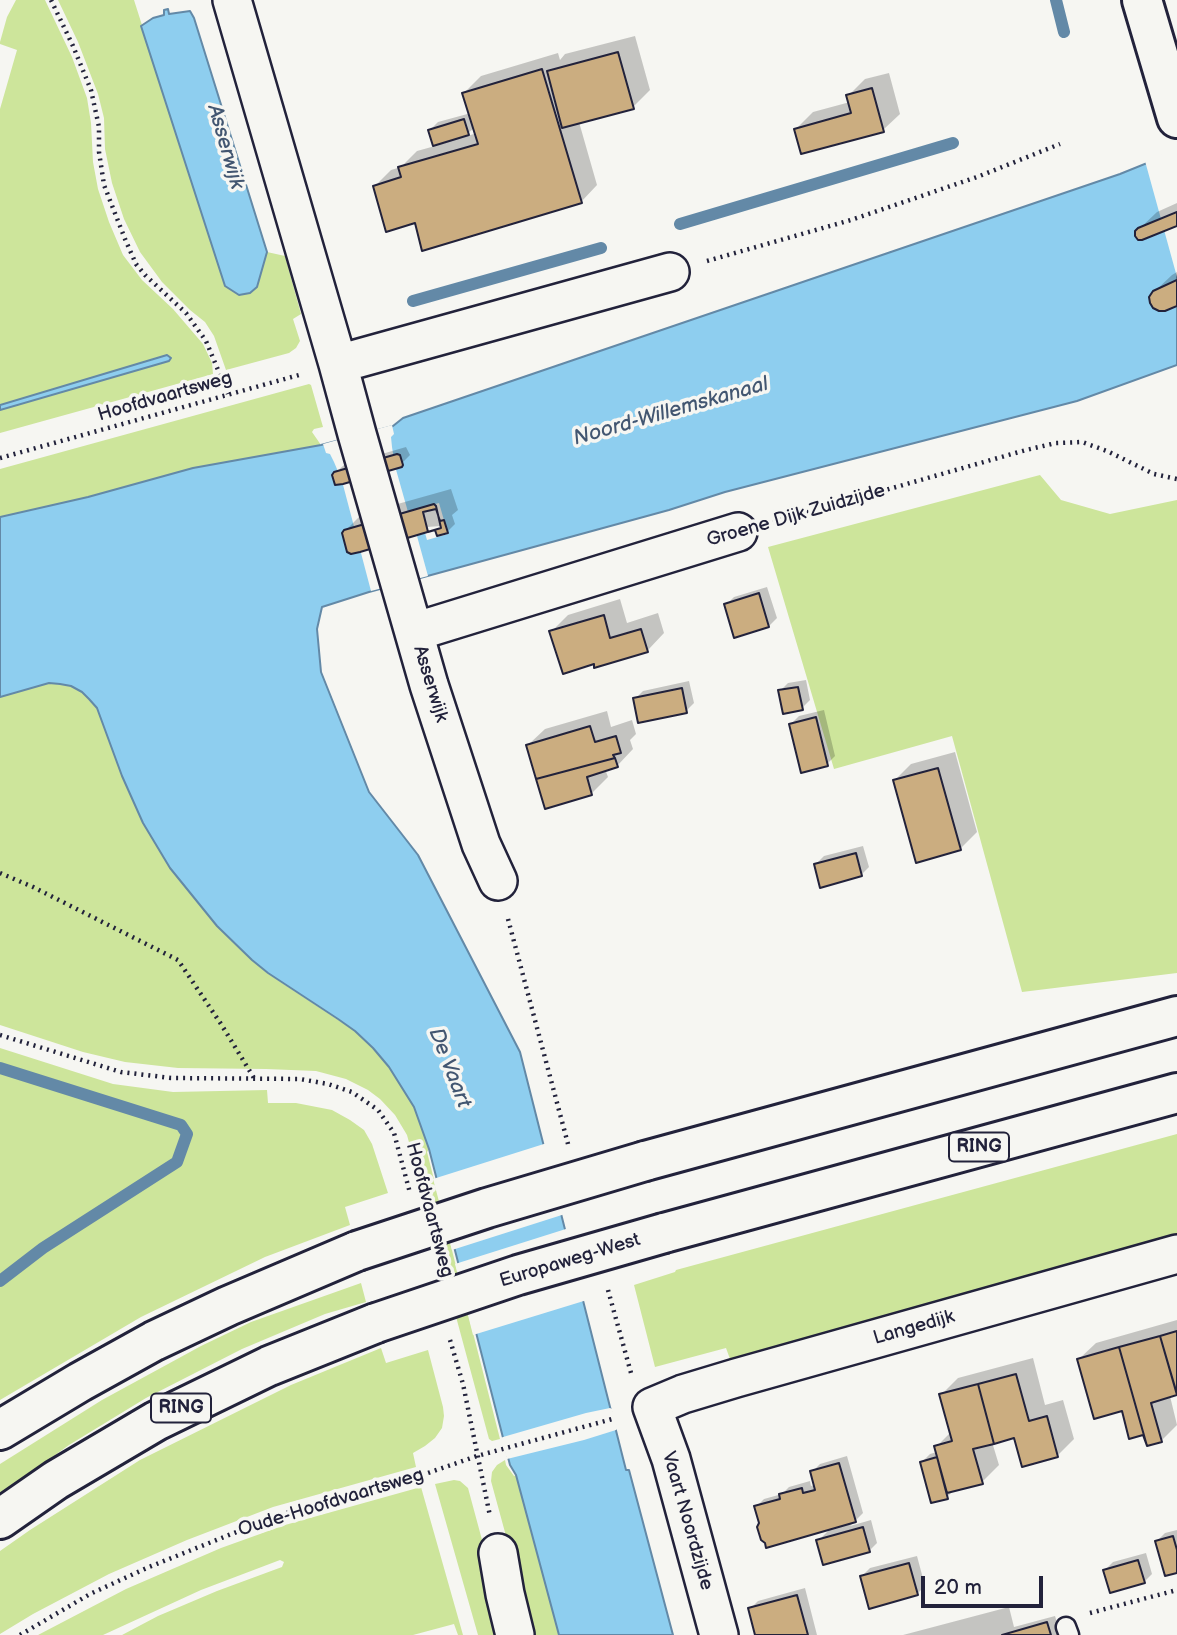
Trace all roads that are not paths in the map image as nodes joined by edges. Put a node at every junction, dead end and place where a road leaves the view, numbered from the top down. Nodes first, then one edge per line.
1 (232, 0) edge
2 (1142, 0) edge
3 (1176, 114) edge
4 (670, 272) road end
5 (338, 364) junction
6 (738, 532) road end
7 (414, 632) junction
8 (498, 881) dead end
9 (1177, 1016) edge
10 (1177, 1093) edge
11 (1177, 1254) edge
12 (652, 1407) joint
13 (0, 1430) edge
14 (0, 1519) edge
15 (498, 1553) road end
16 (516, 1635) edge
17 (719, 1635) edge

1 - 5 street, Asserwijk
2 - 3 main road
4 - 5 street
5 - 7 street, Asserwijk
6 - 7 street, Groene Dijk Zuidzijde
7 - 8 street, Asserwijk
9 - 13 main road, bridge
10 - 14 main road, Europaweg-West / RING, bridge
11 - 12 street, Langedijk
12 - 17 street, Vaart Noordzijde
15 - 16 street

